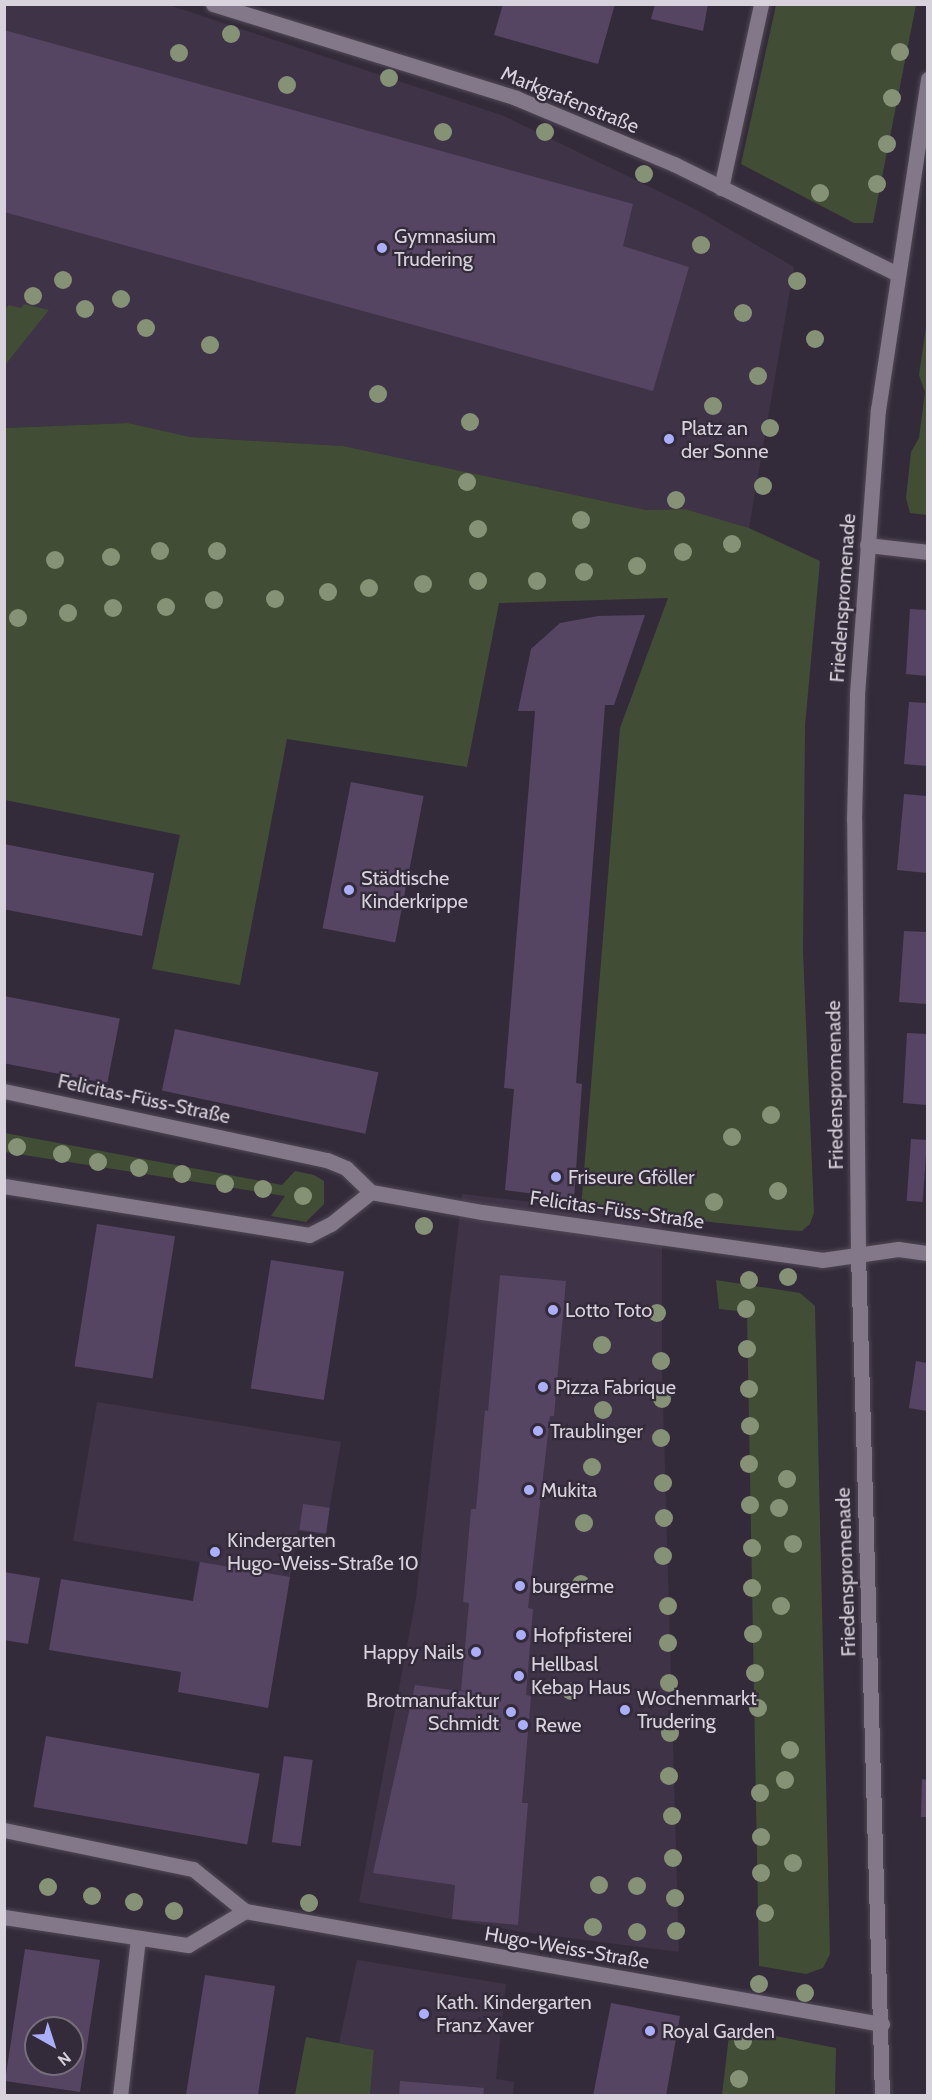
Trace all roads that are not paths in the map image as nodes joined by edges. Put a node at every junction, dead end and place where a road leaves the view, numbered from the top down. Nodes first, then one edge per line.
1 (213, 4) edge
2 (761, 4) edge
3 (927, 79) edge
4 (722, 188) junction
5 (896, 273) junction
6 (867, 545) junction
7 (927, 552) edge
8 (4, 1091) edge
9 (4, 1186) edge
10 (371, 1192) junction
11 (927, 1252) edge
12 (858, 1254) junction
13 (4, 1830) edge
14 (244, 1911) junction
15 (4, 1917) edge
16 (138, 1939) junction
17 (882, 2024) junction
18 (120, 2096) edge
19 (882, 2096) edge

1 - 4 street, Markgrafenstraße
2 - 4 street
3 - 5 street, Friedenspromenade
4 - 5 street, Markgrafenstraße
5 - 6 street, Friedenspromenade
6 - 7 street
6 - 12 street, Friedenspromenade
8 - 10 street, Felicitas-Füss-Straße
9 - 10 street
10 - 12 street, Felicitas-Füss-Straße
11 - 12 street, Felicitas-Füss-Straße
12 - 17 street, Friedenspromenade
13 - 14 street, Hugo-Weiss-Straße
14 - 16 street
14 - 17 street, Hugo-Weiss-Straße
15 - 16 street
16 - 18 street
17 - 19 street, Friedenspromenade

